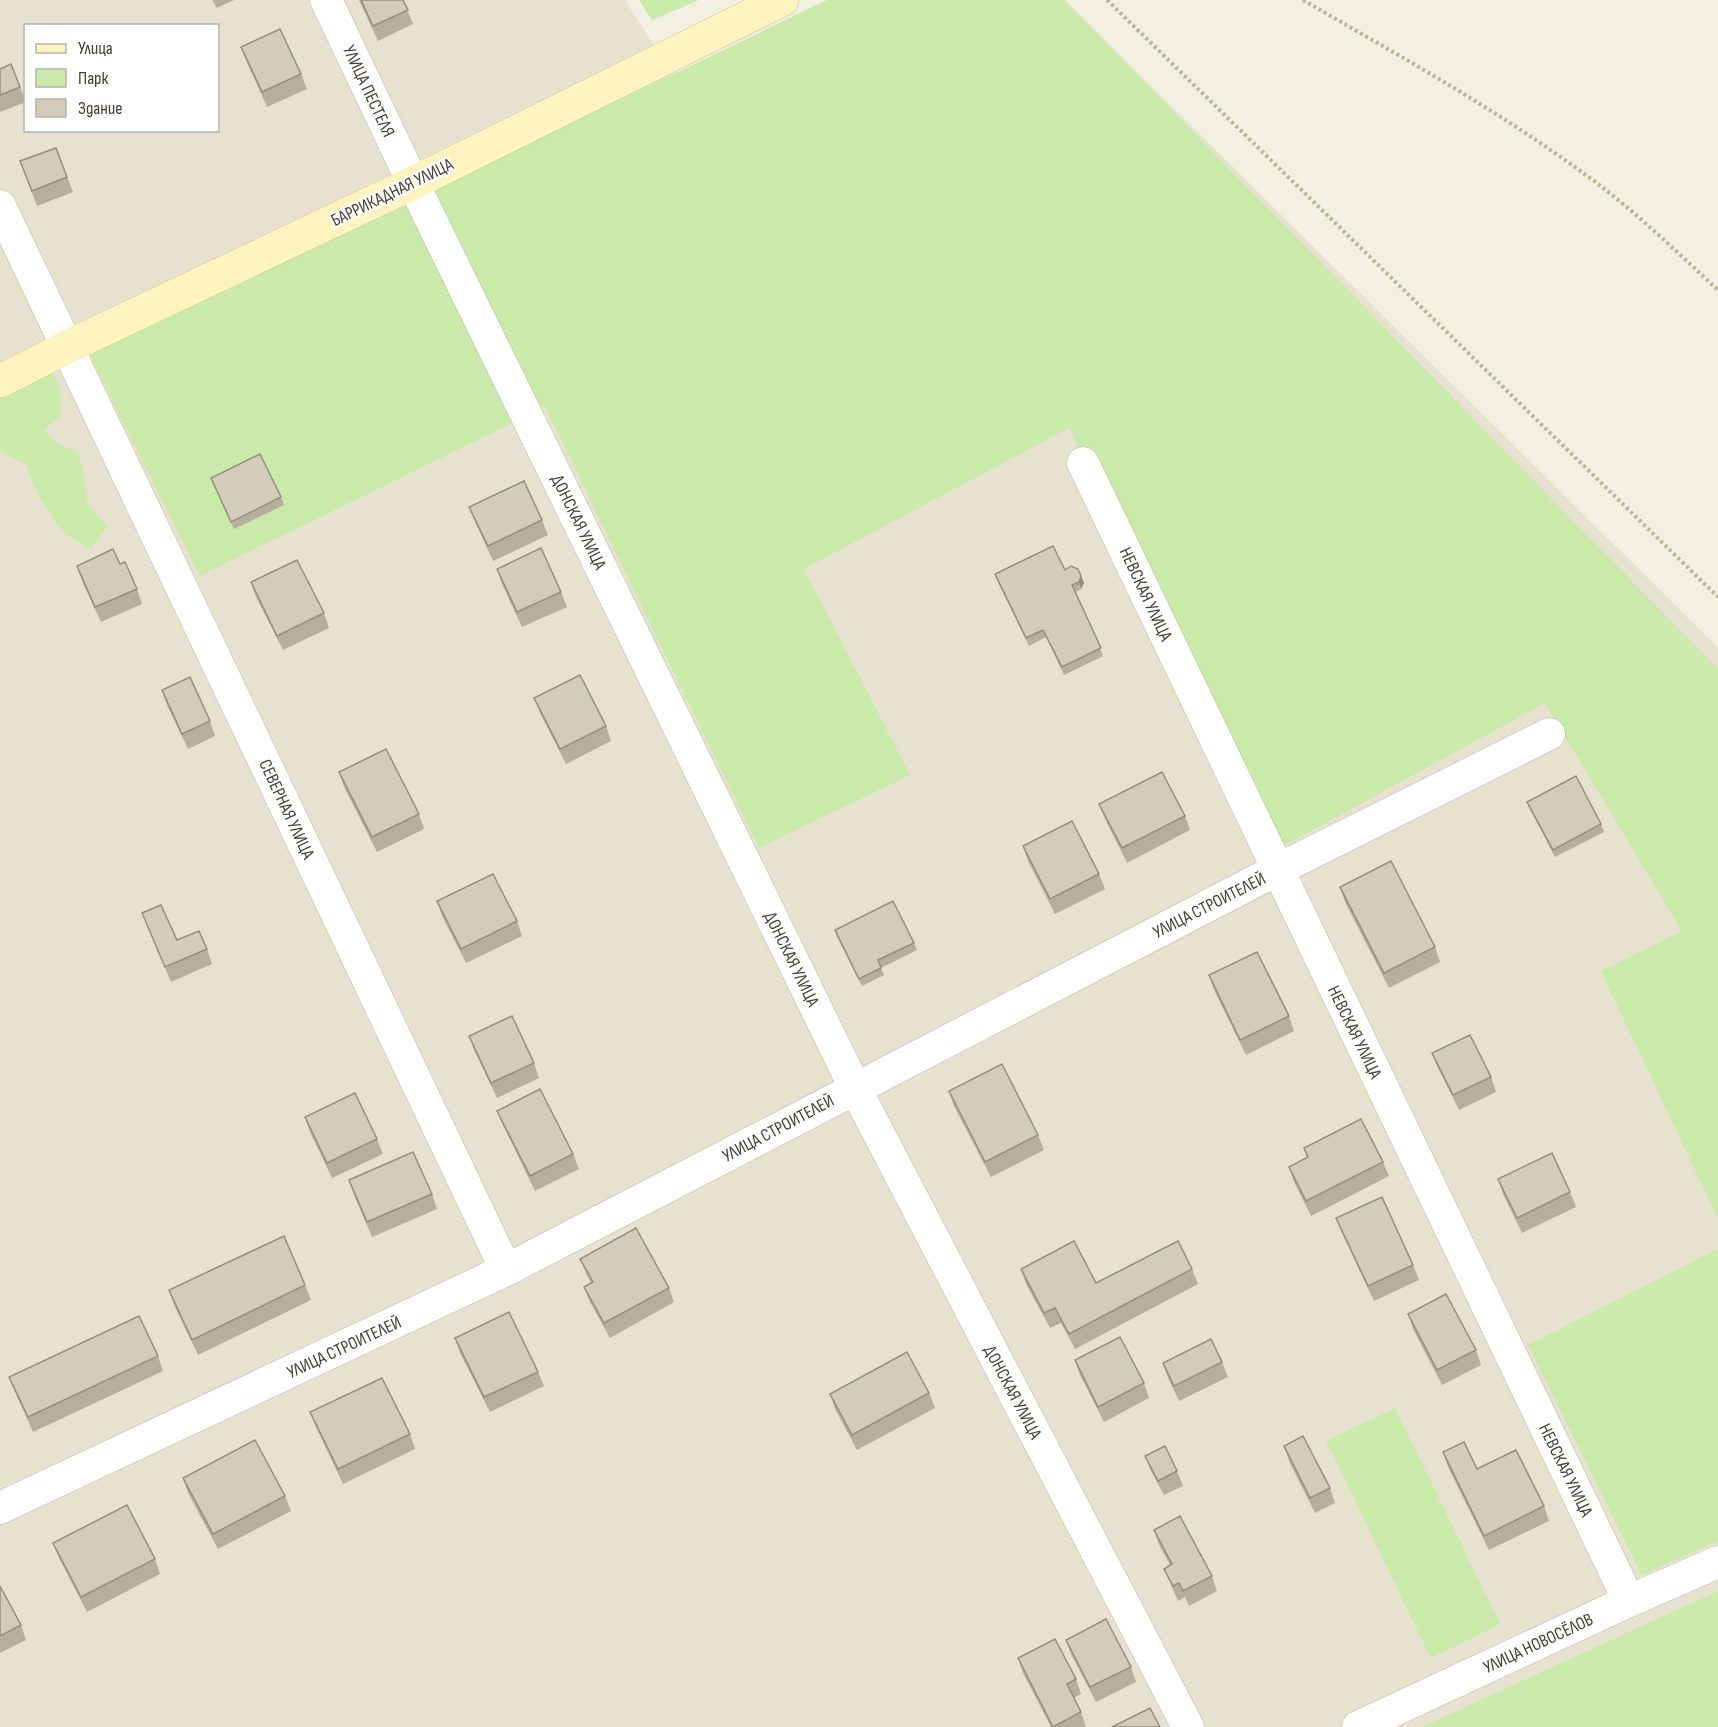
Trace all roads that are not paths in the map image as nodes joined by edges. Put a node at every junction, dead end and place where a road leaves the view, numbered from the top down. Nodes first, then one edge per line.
1 (326, 0) edge
2 (782, 0) edge
3 (413, 183) junction
4 (0, 206) edge
5 (67, 347) junction
6 (0, 381) edge
7 (1083, 463) dead end
8 (1549, 734) dead end
9 (1277, 870) junction
10 (855, 1088) junction
11 (506, 1270) junction
12 (0, 1508) edge
13 (1718, 1562) edge
14 (1629, 1601) junction
15 (1188, 1727) edge
16 (1358, 1727) edge

1 - 3 street, УЛИЦА ПЕСТЕЛЯ
2 - 3 street, БАРРИКАДНАЯ УЛИЦА
3 - 5 street, БАРРИКАДНАЯ УЛИЦА
3 - 10 street, ДОНСКАЯ УЛИЦА
4 - 5 street, СЕВЕРНАЯ УЛИЦА
5 - 6 street, БАРРИКАДНАЯ УЛИЦА
5 - 11 street, СЕВЕРНАЯ УЛИЦА
7 - 9 street, НЕВСКАЯ УЛИЦА
8 - 9 street, УЛИЦА СТРОИТЕЛЕЙ
9 - 10 street, УЛИЦА СТРОИТЕЛЕЙ
9 - 14 street, НЕВСКАЯ УЛИЦА
10 - 11 street, УЛИЦА СТРОИТЕЛЕЙ
10 - 15 street, ДОНСКАЯ УЛИЦА
11 - 12 street, УЛИЦА СТРОИТЕЛЕЙ
13 - 14 street, УЛИЦА НОВОСЁЛОВ
14 - 16 street, УЛИЦА НОВОСЁЛОВ

